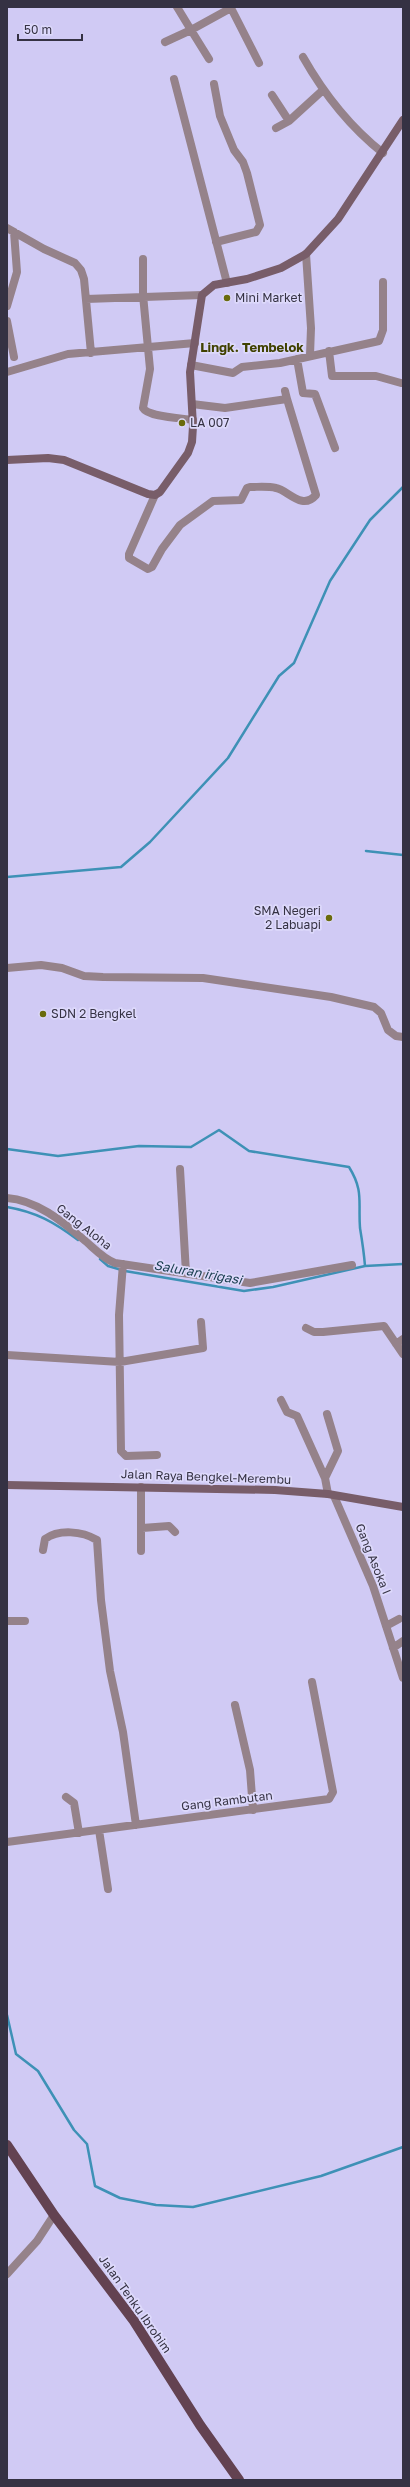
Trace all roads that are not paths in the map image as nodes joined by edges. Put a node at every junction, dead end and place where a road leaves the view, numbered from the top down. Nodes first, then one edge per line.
1 (177, 7) edge
2 (230, 7) edge
3 (190, 30) junction
4 (165, 42) dead end
5 (303, 57) dead end
6 (209, 59) dead end
7 (259, 63) dead end
8 (174, 79) dead end
9 (214, 84) dead end
10 (323, 90) junction
11 (272, 94) dead end
12 (403, 120) edge
13 (290, 121) junction
14 (276, 128) dead end
15 (383, 153) junction
16 (10, 230) edge
17 (216, 242) junction
18 (306, 254) junction
19 (143, 259) dead end
20 (383, 282) dead end
21 (227, 283) junction
22 (202, 294) junction
23 (143, 295) junction
24 (86, 299) junction
25 (7, 306) edge
26 (7, 321) edge
27 (195, 343) junction
28 (149, 348) junction
29 (329, 351) junction
30 (91, 353) junction
31 (310, 355) junction
32 (14, 357) dead end
33 (297, 359) junction
34 (191, 365) junction
35 (7, 372) edge
36 (401, 383) dead end
37 (192, 404) junction
38 (193, 420) junction
39 (335, 448) dead end
40 (7, 460) edge
41 (155, 495) junction
42 (7, 968) edge
43 (403, 1037) edge
44 (180, 1169) dead end
45 (7, 1198) edge
46 (352, 1265) dead end
47 (123, 1268) junction
48 (186, 1273) junction
49 (201, 1322) dead end
50 (306, 1328) dead end
51 (399, 1342) edge
52 (403, 1354) edge
53 (7, 1355) edge
54 (120, 1362) junction
55 (281, 1400) dead end
56 (327, 1414) dead end
57 (156, 1455) dead end
58 (325, 1478) junction
59 (7, 1485) edge
60 (141, 1487) junction
61 (331, 1495) junction
62 (403, 1507) edge
63 (142, 1528) junction
64 (175, 1532) dead end
65 (43, 1550) dead end
66 (141, 1551) dead end
67 (399, 1619) dead end
68 (7, 1621) edge
69 (25, 1621) dead end
70 (386, 1626) junction
71 (403, 1642) edge
72 (393, 1648) junction
73 (403, 1678) edge
74 (312, 1682) dead end
75 (235, 1705) dead end
76 (66, 1798) dead end
77 (253, 1810) junction
78 (136, 1825) junction
79 (99, 1830) junction
80 (79, 1833) junction
81 (7, 1842) edge
82 (108, 1889) dead end
83 (7, 2145) edge
84 (54, 2216) junction
85 (7, 2274) edge
86 (239, 2480) edge

1 - 3 street
2 - 3 street
2 - 7 street
3 - 4 street
3 - 6 street
5 - 10 street
8 - 17 street
9 - 17 street
10 - 13 street
10 - 15 street
11 - 13 street
12 - 15 street
13 - 14 street
15 - 18 street
16 - 24 street
16 - 25 street
17 - 21 street
18 - 21 street
18 - 31 street
19 - 23 street
20 - 29 street
21 - 22 street
22 - 23 street
22 - 27 street
23 - 24 street
23 - 28 street
24 - 30 street
26 - 32 street
27 - 28 street
27 - 34 street
28 - 30 street
28 - 38 street
29 - 31 street
29 - 36 street
30 - 35 street
31 - 33 street
33 - 34 street
33 - 39 street
34 - 37 street
37 - 38 street
37 - 41 street
38 - 41 street
40 - 41 street
42 - 43 street
44 - 48 street
45 - 47 street, Gang Aloha
46 - 48 street, Gang Aloha
47 - 48 street, Gang Aloha
47 - 54 street
49 - 54 street
50 - 51 street
51 - 52 street
53 - 54 street
54 - 57 street
55 - 58 street, Gang Asoka I
56 - 58 street
58 - 61 street, Gang Asoka I
59 - 60 street, Jalan Raya Bengkel-Merembu
60 - 61 street, Jalan Raya Bengkel-Merembu
60 - 63 street
61 - 62 street, Jalan Raya Bengkel-Merembu
61 - 70 street, Gang Asoka I
63 - 64 street
63 - 66 street
65 - 78 street
67 - 70 street
68 - 69 street
70 - 72 street, Gang Asoka I
71 - 72 street
72 - 73 street, Gang Asoka I
74 - 77 street, Gang Rambutan
75 - 77 street
76 - 80 street
77 - 78 street, Gang Rambutan
78 - 79 street, Gang Rambutan
79 - 80 street, Gang Rambutan
79 - 82 street
80 - 81 street, Gang Rambutan
83 - 84 main road, Jalan Tenku Ibrohim
84 - 85 street
84 - 86 main road, Jalan Tenku Ibrohim

